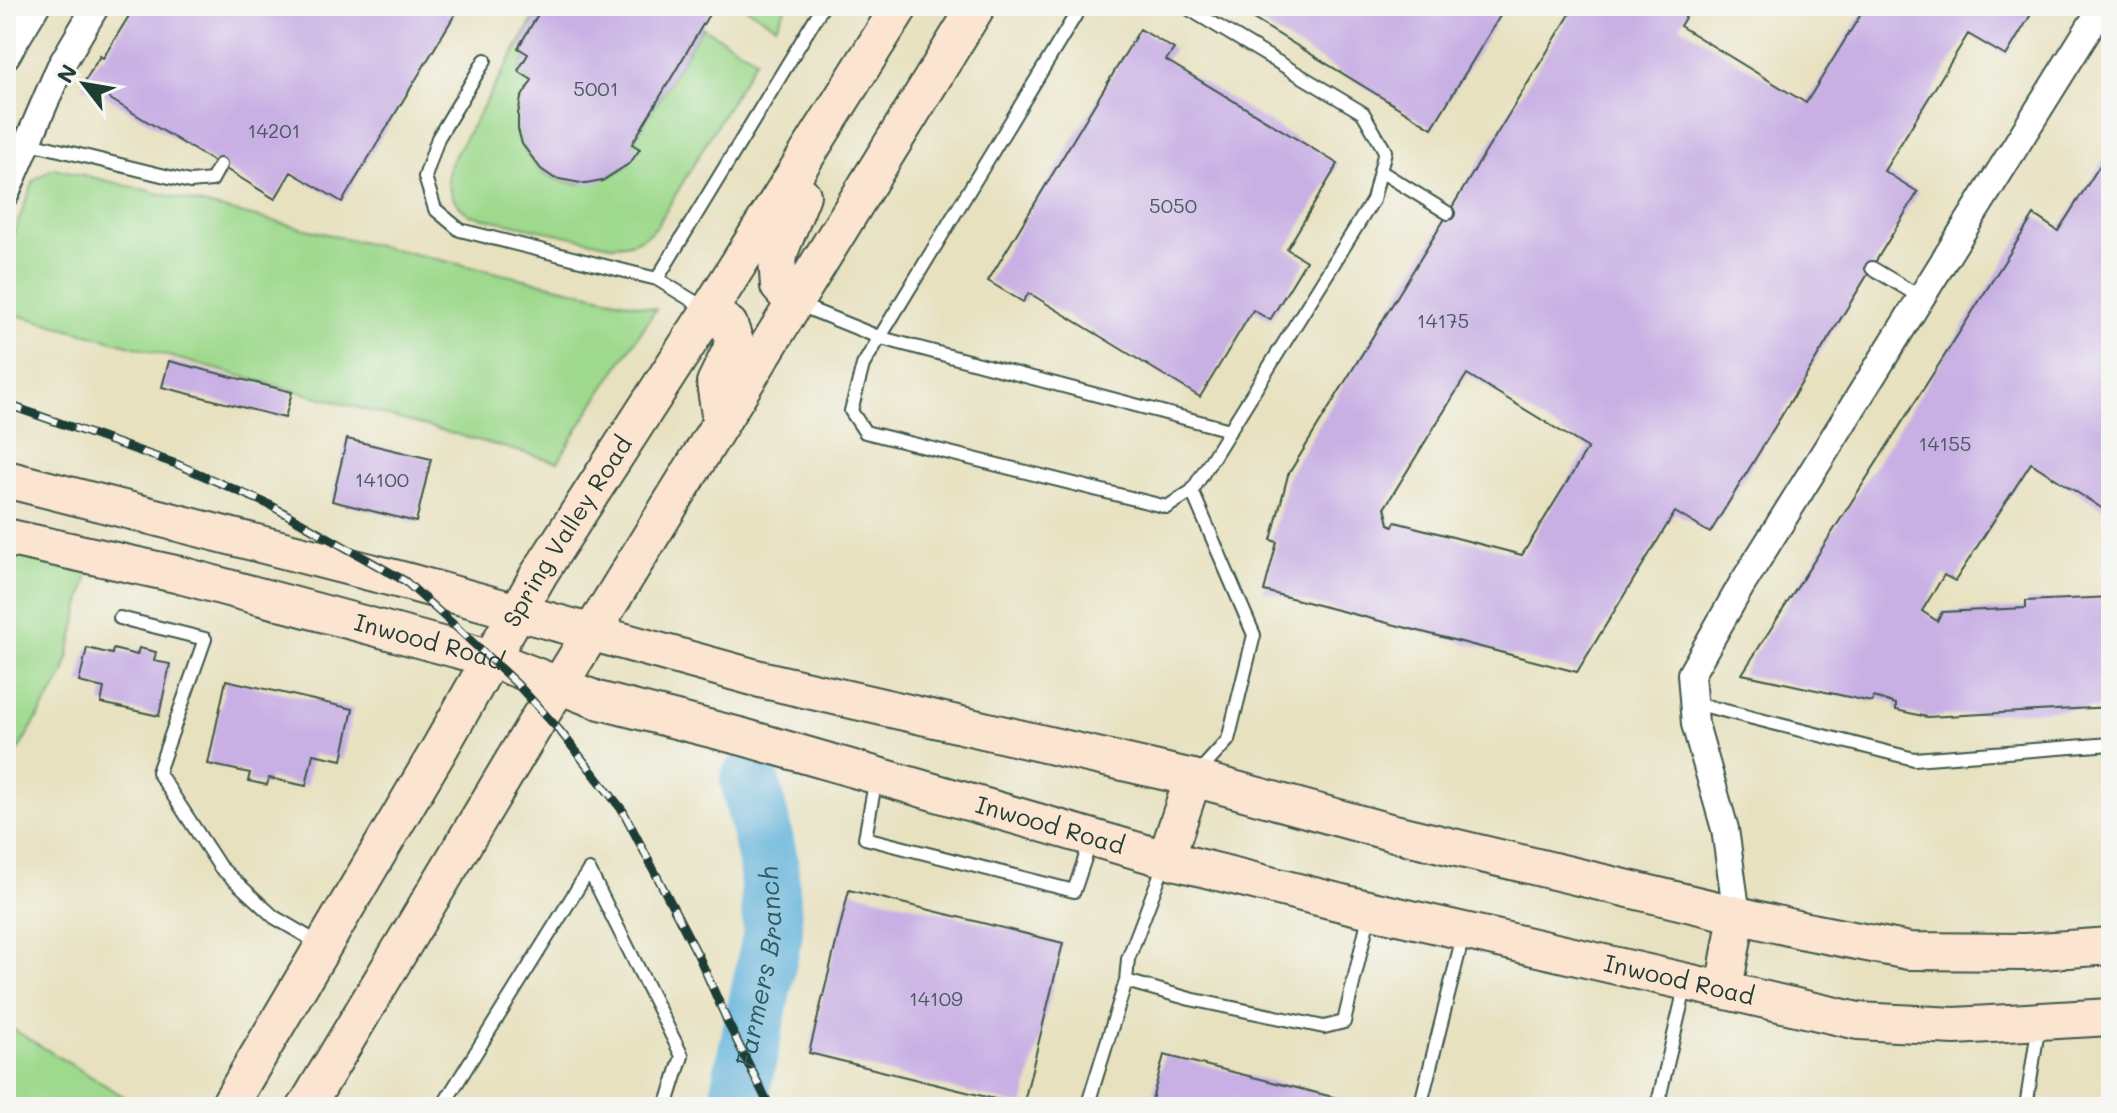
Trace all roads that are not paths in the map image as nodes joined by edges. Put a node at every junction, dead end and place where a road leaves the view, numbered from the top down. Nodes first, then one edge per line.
1 (36, 6) edge
2 (96, 6) edge
3 (823, 6) edge
4 (900, 6) edge
5 (977, 6) edge
6 (1081, 6) edge
7 (1184, 6) edge
8 (2103, 6) edge
9 (6, 56) edge
10 (485, 60) dead end
11 (837, 108) junction
12 (16, 140) edge
13 (220, 165) dead end
14 (1380, 171) junction
15 (6, 193) edge
16 (1448, 213) dead end
17 (1872, 268) dead end
18 (657, 279) junction
19 (1922, 298) junction
20 (794, 303) junction
21 (709, 311) junction
22 (881, 338) junction
23 (721, 421) junction
24 (1230, 430) junction
25 (6, 479) edge
26 (1192, 491) junction
27 (6, 537) edge
28 (518, 612) junction
29 (120, 618) dead end
30 (592, 633) junction
31 (489, 658) junction
32 (560, 686) junction
33 (1694, 703) junction
34 (2111, 744) edge
35 (877, 775) junction
36 (1193, 778) junction
37 (1092, 837) junction
38 (1166, 859) junction
39 (1370, 910) junction
40 (1737, 915) junction
41 (1464, 931) junction
42 (323, 945) junction
43 (2111, 946) edge
44 (1126, 981) junction
45 (1687, 981) junction
46 (1724, 989) junction
47 (2111, 1017) edge
48 (2039, 1022) junction
49 (228, 1107) edge
50 (306, 1107) edge
51 (442, 1107) edge
52 (666, 1107) edge
53 (1087, 1107) edge
54 (1420, 1107) edge
55 (1657, 1107) edge
56 (2026, 1107) edge

1 - 9 street
2 - 12 street
3 - 18 lane
4 - 11 main road, Spring Valley Road
5 - 20 main road
6 - 22 lane
7 - 14 lane
8 - 19 street
10 - 18 lane
11 - 20 main road
11 - 21 main road, Spring Valley Road
12 - 13 lane
12 - 15 street
14 - 16 lane
14 - 24 lane
17 - 19 lane
18 - 21 lane
19 - 33 street
20 - 22 lane
20 - 23 main road
21 - 23 main road
21 - 28 main road, Spring Valley Road
22 - 24 lane
22 - 26 lane
23 - 30 main road
24 - 26 lane
25 - 28 main road
26 - 36 lane
27 - 31 main road, Inwood Road
28 - 30 main road
28 - 31 main road, Spring Valley Road
29 - 42 lane
30 - 32 main road
30 - 36 main road
31 - 32 main road, Inwood Road
31 - 42 main road, Spring Valley Road
32 - 35 main road, Inwood Road
32 - 50 main road
33 - 34 lane
33 - 40 street
35 - 37 main road, Inwood Road
35 - 37 lane
36 - 38 main road
36 - 40 main road
37 - 38 main road, Inwood Road
38 - 39 main road, Inwood Road
38 - 44 lane
39 - 41 main road, Inwood Road
39 - 44 lane
40 - 43 main road
40 - 46 main road
41 - 45 main road, Inwood Road
41 - 54 lane
42 - 49 main road, Spring Valley Road
44 - 53 lane
45 - 46 main road, Inwood Road
45 - 55 lane
46 - 48 main road, Inwood Road
47 - 48 main road, Inwood Road
48 - 56 lane
51 - 52 lane

